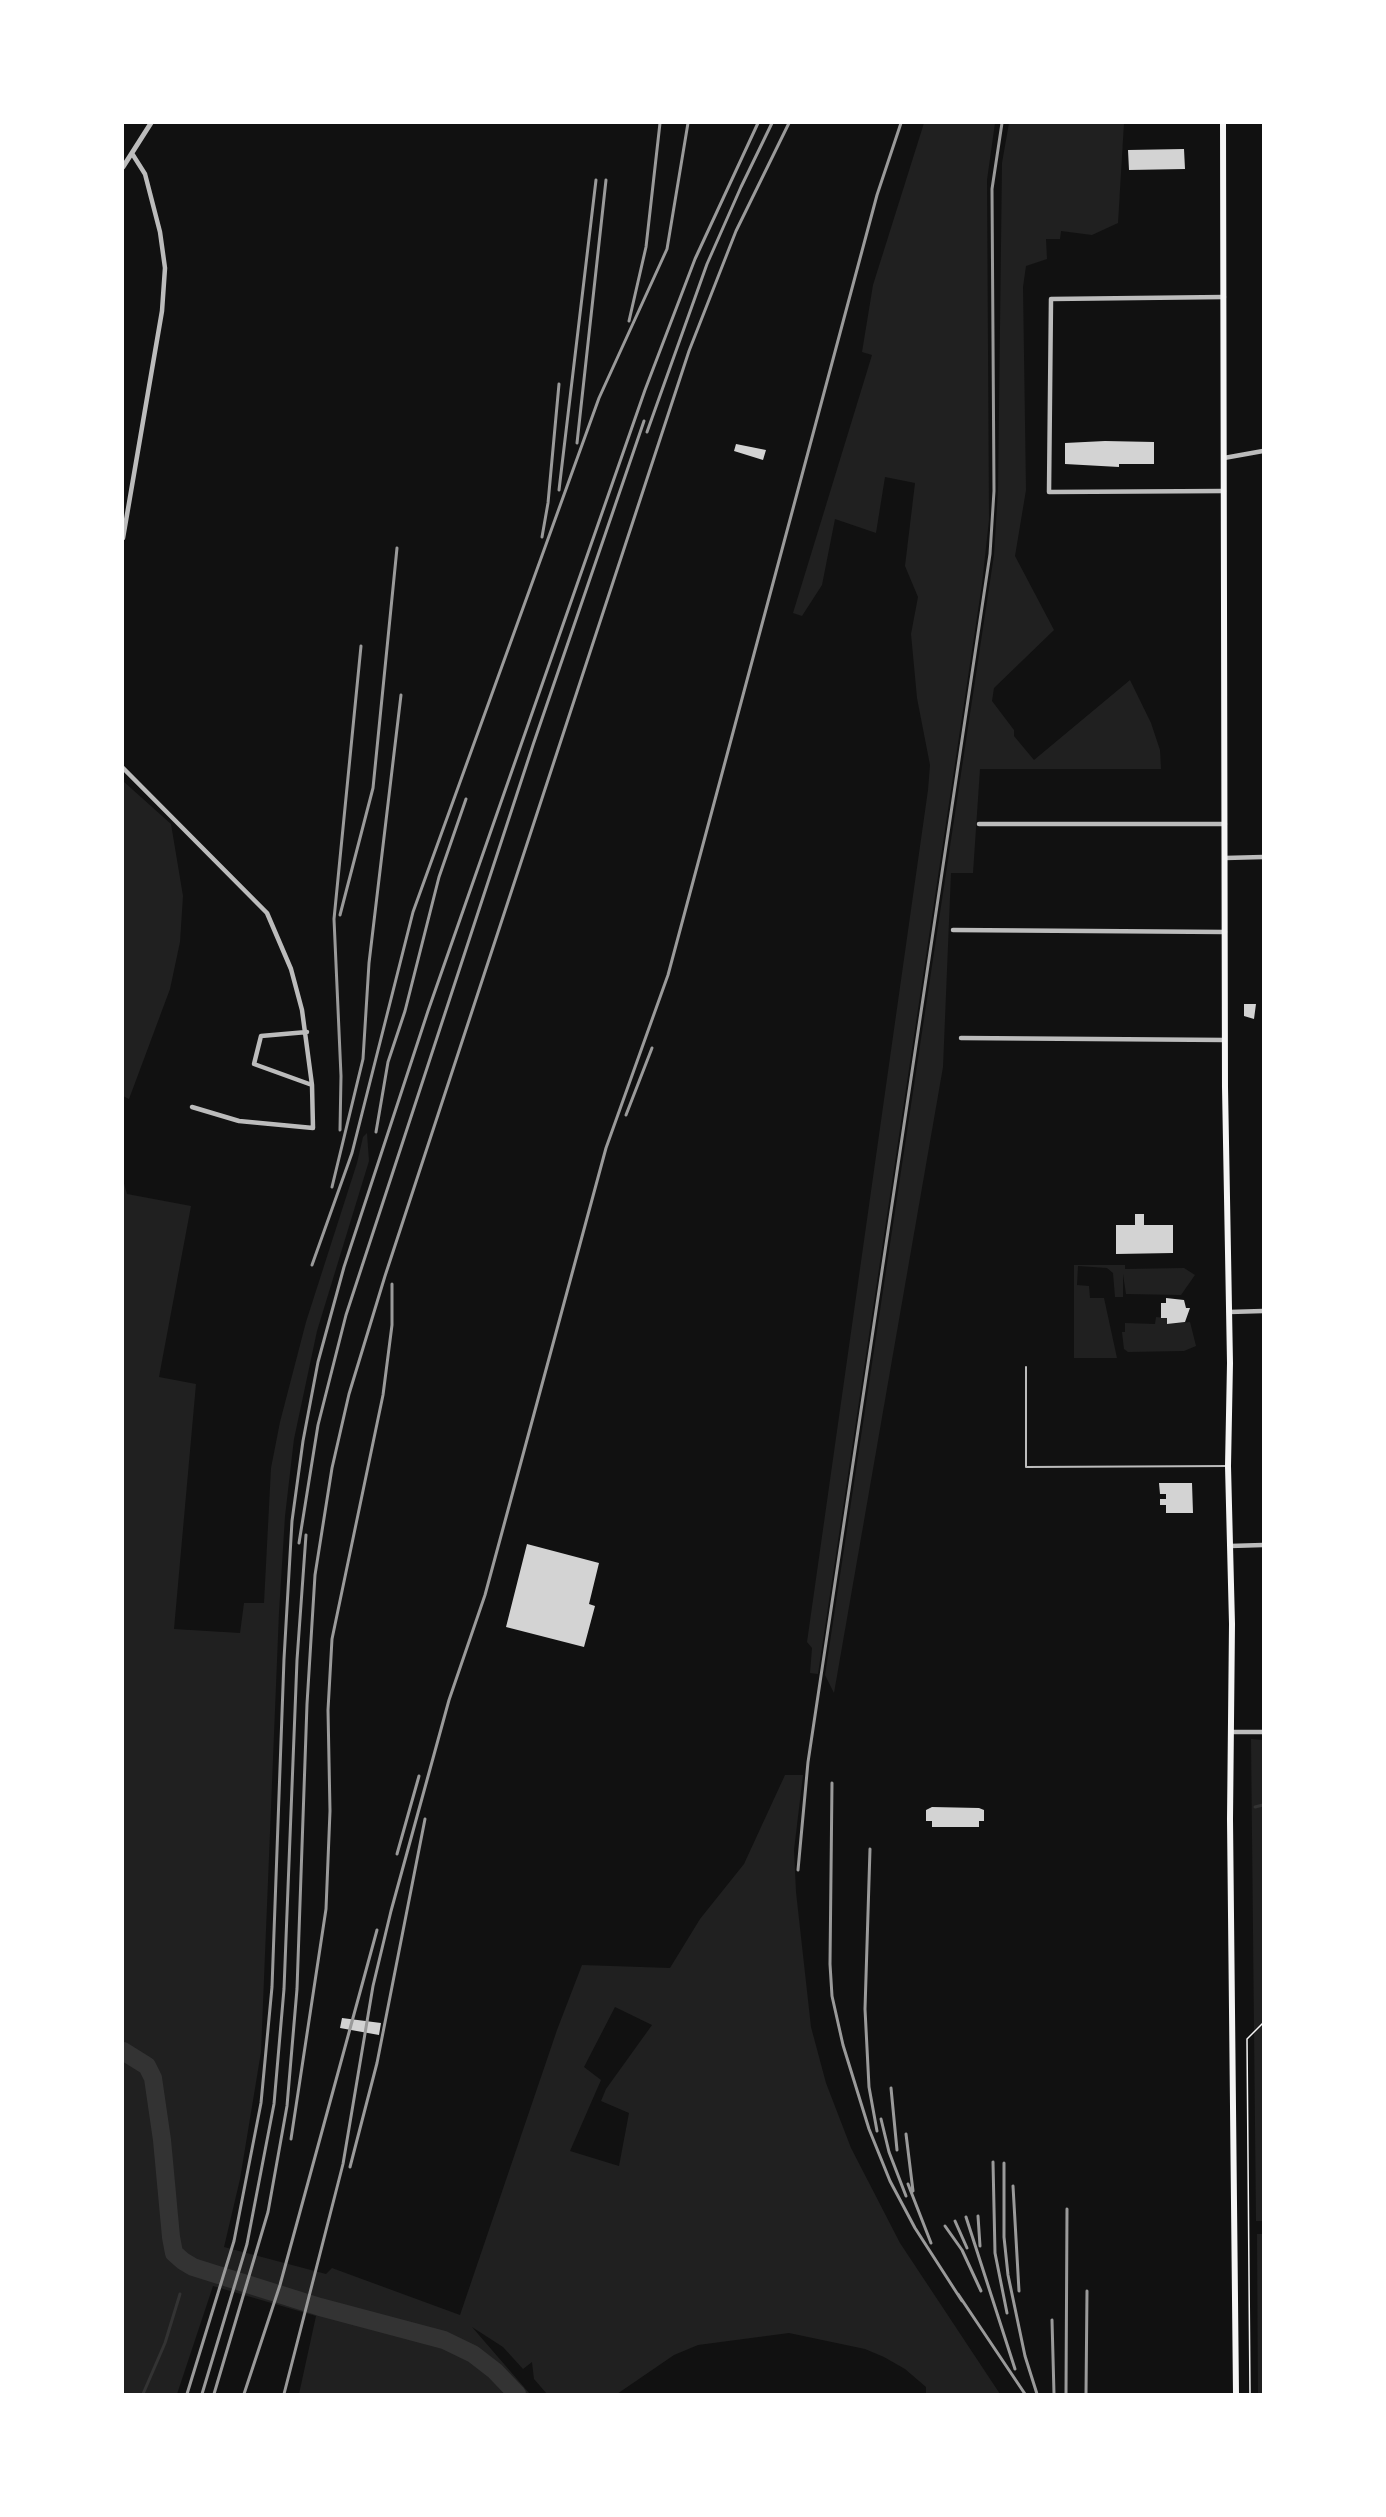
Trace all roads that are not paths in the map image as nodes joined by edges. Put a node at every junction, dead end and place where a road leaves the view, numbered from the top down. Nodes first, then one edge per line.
1 (151, 123) edge
2 (1223, 123) edge
3 (133, 155) junction
4 (123, 167) edge
5 (1224, 297) junction
6 (1263, 451) edge
7 (1224, 458) junction
8 (1224, 491) junction
9 (123, 538) edge
10 (123, 768) edge
11 (980, 824) dead end
12 (1225, 824) junction
13 (1263, 857) edge
14 (1225, 858) junction
15 (953, 930) dead end
16 (1225, 932) junction
17 (307, 1032) junction
18 (961, 1038) dead end
19 (1225, 1040) junction
20 (312, 1085) junction
21 (192, 1107) dead end
22 (1263, 1311) edge
23 (1229, 1312) junction
24 (1026, 1367) dead end
25 (1228, 1466) junction
26 (1263, 1545) edge
27 (1229, 1546) junction
28 (1232, 1732) junction
29 (1263, 1732) edge
30 (1236, 2394) edge

1 - 3 street
2 - 5 main road
3 - 4 street
3 - 9 street
5 - 7 main road
5 - 8 street
6 - 7 street
7 - 8 main road
8 - 12 main road
10 - 17 street
11 - 12 street
12 - 14 main road
13 - 14 street
14 - 16 main road
15 - 16 street
16 - 19 main road
17 - 20 street
17 - 20 street
18 - 19 street
19 - 23 main road
20 - 21 street
22 - 23 street
23 - 25 main road
24 - 25 lane
25 - 27 main road
26 - 27 street
27 - 28 main road
28 - 29 street
28 - 30 main road

